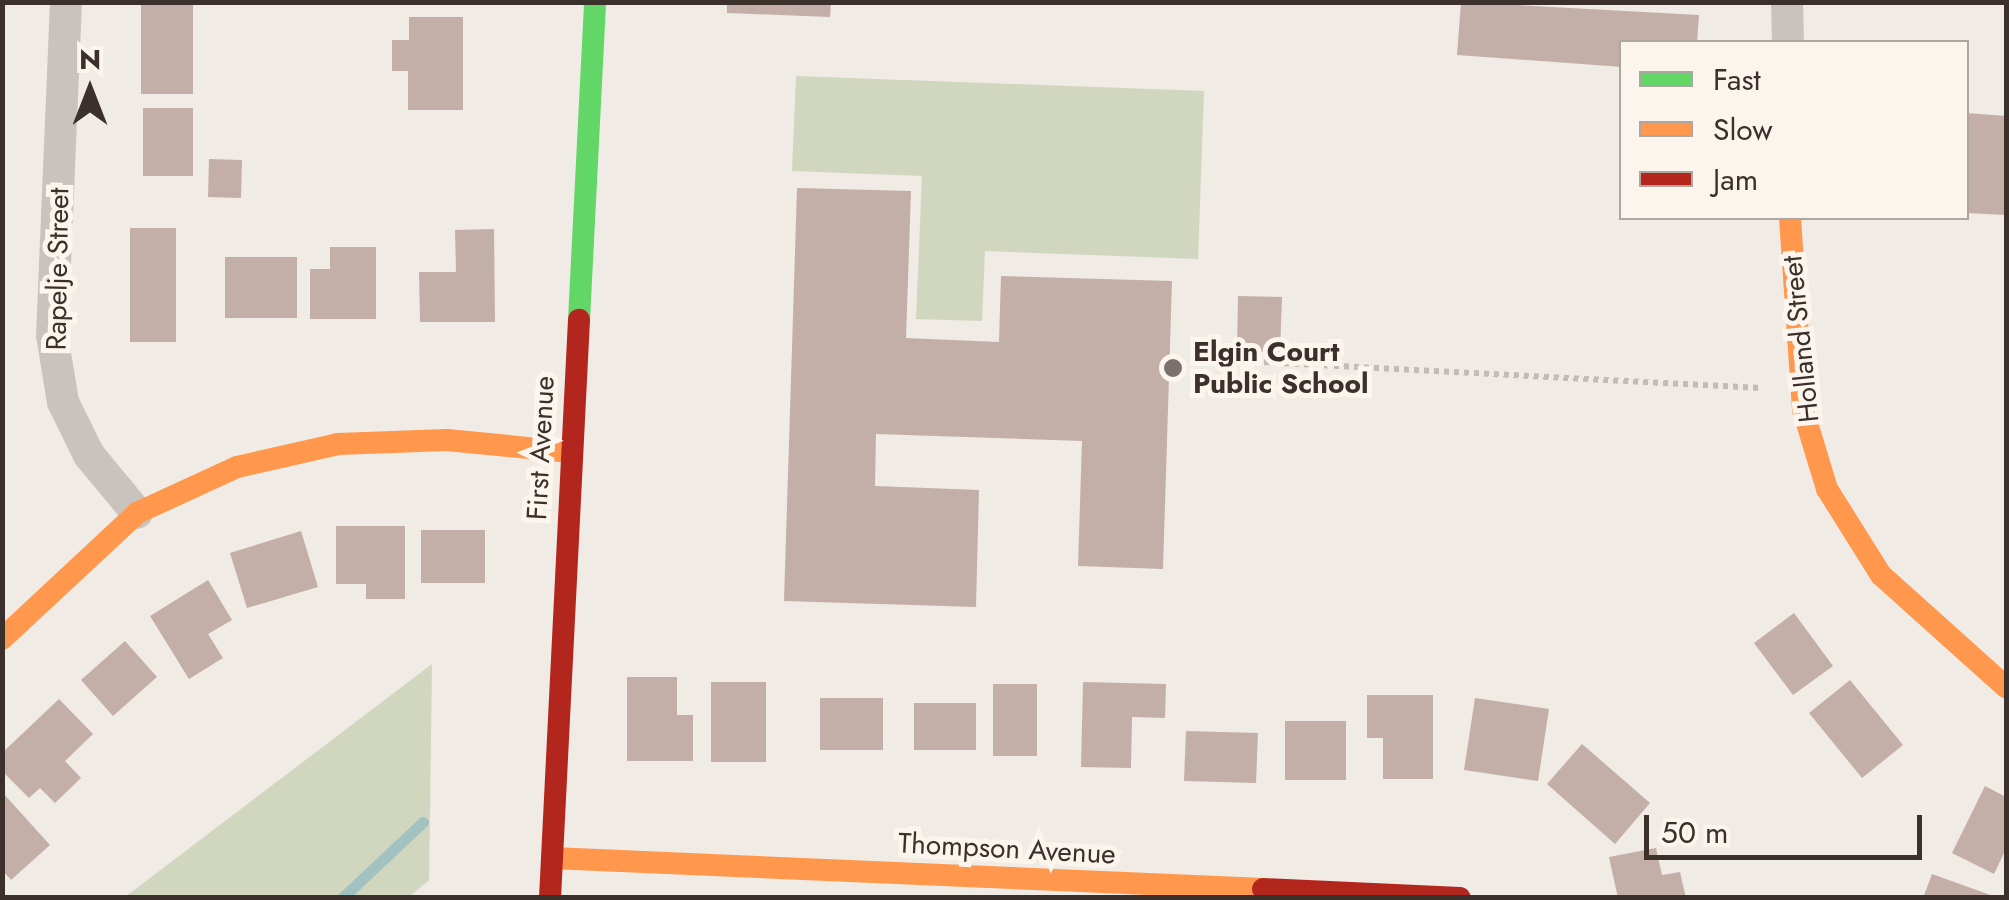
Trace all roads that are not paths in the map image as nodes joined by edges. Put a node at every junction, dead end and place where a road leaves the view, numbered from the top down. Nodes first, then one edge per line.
1 (66, 2) edge
2 (595, 2) edge
3 (1787, 2) edge
4 (1788, 40) edge
5 (1790, 220) edge
6 (570, 452) junction
7 (137, 512) junction
8 (2, 639) edge
9 (2006, 687) edge
10 (552, 858) junction
11 (550, 898) edge
12 (1460, 898) edge

1 - 7 street, Rapelje Street
2 - 6 street, First Avenue
3 - 4 street
5 - 9 street, Holland Street
6 - 7 street
6 - 10 street, First Avenue
7 - 8 street
10 - 11 street, First Avenue
10 - 12 street, Thompson Avenue

